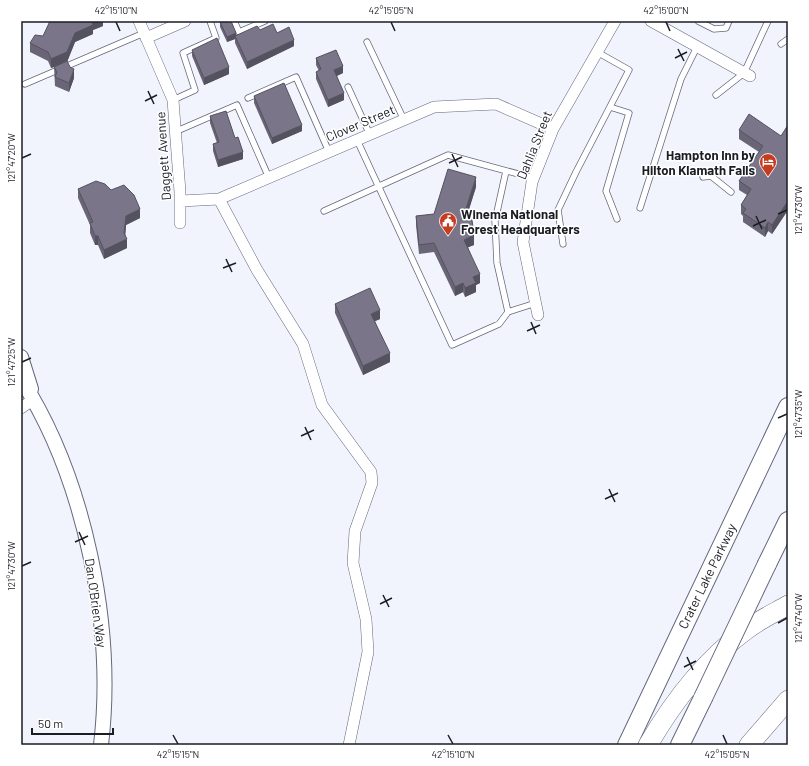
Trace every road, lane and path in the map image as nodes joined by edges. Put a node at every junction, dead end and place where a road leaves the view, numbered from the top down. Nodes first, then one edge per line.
1 (139, 21) edge
2 (185, 21) edge
3 (210, 21) edge
4 (234, 21) edge
5 (265, 21) edge
6 (615, 21) edge
7 (651, 21) edge
8 (698, 21) edge
9 (729, 21) edge
10 (768, 21) edge
11 (145, 35) junction
12 (788, 39) edge
13 (367, 42) dead end
14 (781, 44) dead end
15 (697, 47) junction
16 (597, 52) junction
17 (747, 74) junction
18 (25, 84) dead end
19 (348, 87) dead end
20 (716, 95) dead end
21 (248, 98) dead end
22 (173, 100) junction
23 (610, 107) junction
24 (404, 120) junction
25 (553, 129) junction
26 (176, 131) junction
27 (370, 135) junction
28 (357, 140) junction
29 (329, 152) junction
30 (506, 170) junction
31 (703, 177) dead end
32 (269, 178) junction
33 (533, 178) junction
34 (379, 185) junction
35 (731, 192) dead end
36 (219, 199) junction
37 (181, 201) junction
38 (640, 208) dead end
39 (324, 211) dead end
40 (617, 219) dead end
41 (180, 223) dead end
42 (563, 244) dead end
43 (536, 303) junction
44 (508, 312) junction
45 (538, 315) dead end
46 (21, 357) edge
47 (21, 379) edge
48 (27, 400) edge
49 (788, 407) edge
50 (21, 408) edge
51 (788, 521) edge
52 (788, 605) edge
53 (788, 700) edge
54 (101, 745) edge
55 (349, 745) edge
56 (627, 745) edge
57 (648, 745) edge
58 (680, 745) edge
59 (750, 745) edge

1 - 11 street, Daggett Avenue
2 - 11 street
3 - 22 lane
4 - 5 lane
6 - 16 street, Dahlia Street
7 - 15 street
8 - 9 lane
10 - 17 lane
11 - 18 lane
11 - 22 street, Daggett Avenue
12 - 14 lane
13 - 24 lane
15 - 17 street
15 - 38 lane
16 - 23 lane
16 - 25 street, Dahlia Street
17 - 20 lane
19 - 27 lane
21 - 29 lane
22 - 26 street, Daggett Avenue
23 - 40 lane
23 - 42 lane
24 - 25 street, Clover Street
24 - 27 street, Clover Street
25 - 33 street, Dahlia Street
26 - 32 lane
26 - 37 street, Daggett Avenue
27 - 28 street, Clover Street
28 - 29 street, Clover Street
28 - 34 lane
29 - 32 street, Clover Street
30 - 33 lane
30 - 34 lane
30 - 44 lane
31 - 35 lane
32 - 36 street, Clover Street
33 - 43 street, Dahlia Street
34 - 39 lane
34 - 44 lane
36 - 37 street, Clover Street
36 - 55 street
37 - 41 street, Daggett Avenue
43 - 44 lane
43 - 45 street, Dahlia Street
46 - 48 street, Dan O'Brien Way
47 - 48 street, Dan O'Brien Way
48 - 50 street
48 - 54 street, Dan O'Brien Way
49 - 56 main road, Crater Lake Parkway
51 - 58 main road, bridge
52 - 57 highway
53 - 59 highway

